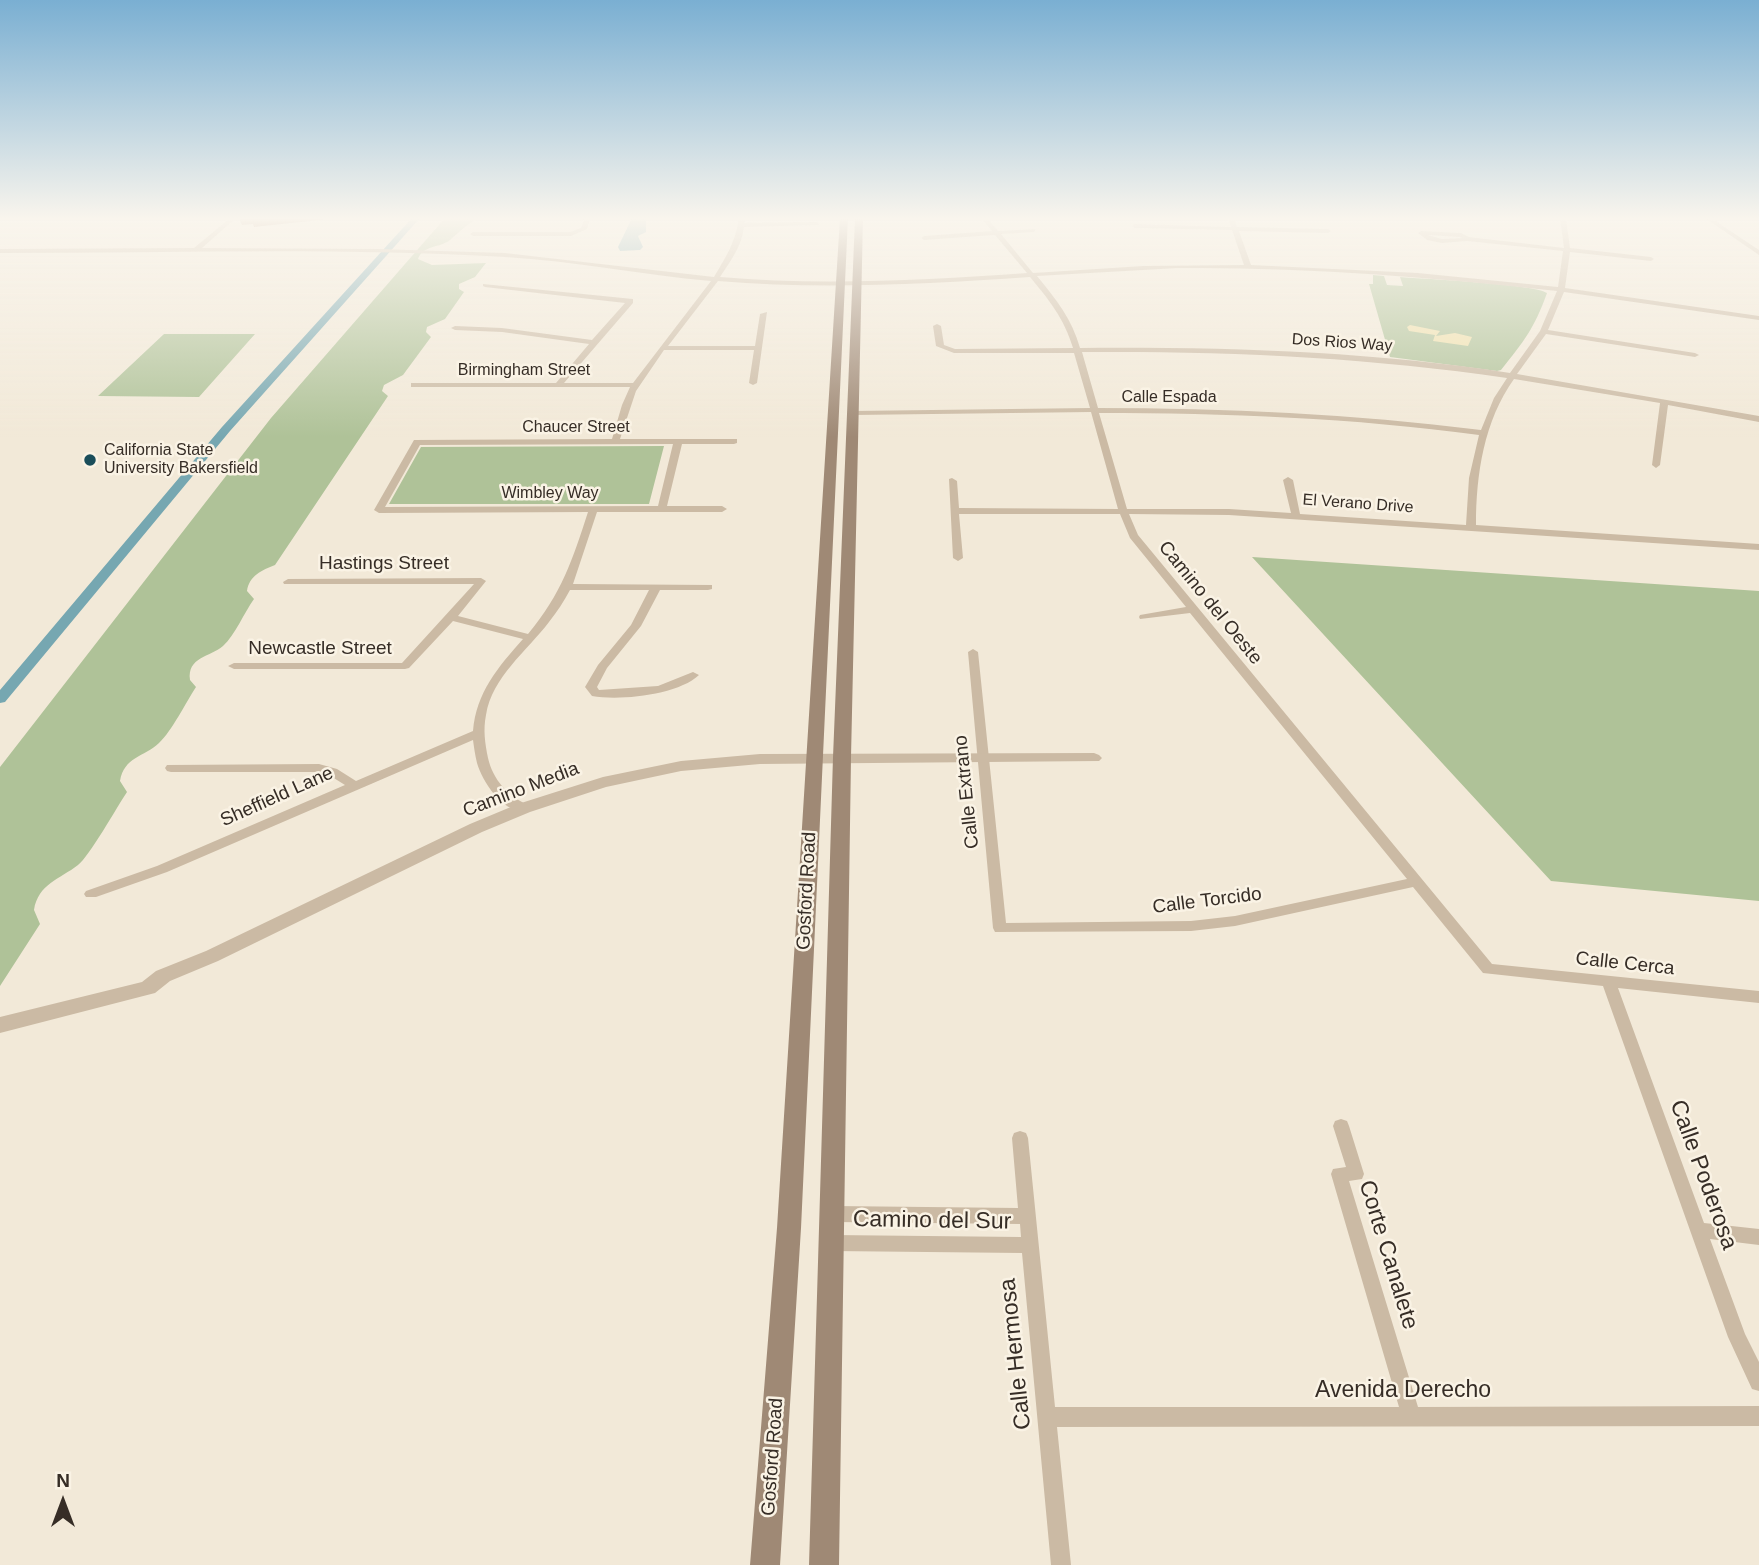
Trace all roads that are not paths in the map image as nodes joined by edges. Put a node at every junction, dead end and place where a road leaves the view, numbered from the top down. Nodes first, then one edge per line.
1 (540, 291) edge
2 (705, 291) edge
3 (848, 291) edge
4 (849, 291) edge
5 (1045, 291) edge
6 (1559, 291) edge
7 (1574, 291) edge
8 (764, 314) dead end
9 (1759, 318) edge
10 (937, 326) dead end
11 (455, 328) dead end
12 (1544, 332) junction
13 (594, 343) junction
14 (662, 348) junction
15 (759, 348) junction
16 (1077, 351) junction
17 (1695, 355) dead end
18 (1511, 376) junction
19 (753, 383) dead end
20 (414, 385) dead end
21 (558, 385) junction
22 (634, 385) junction
23 (1664, 402) junction
24 (1095, 412) junction
25 (853, 413) junction
26 (1759, 419) edge
27 (1484, 433) junction
28 (734, 441) dead end
29 (615, 442) junction
30 (678, 442) junction
31 (1656, 465) dead end
32 (1288, 480) dead end
33 (952, 481) dead end
34 (722, 509) dead end
35 (379, 510) joint
36 (593, 510) junction
37 (662, 510) junction
38 (1123, 510) junction
39 (954, 511) junction
40 (1296, 516) junction
41 (1471, 528) junction
42 (1759, 547) edge
43 (958, 558) dead end
44 (288, 582) dead end
45 (567, 587) junction
46 (656, 587) junction
47 (708, 587) dead end
48 (1193, 609) junction
49 (450, 617) junction
50 (1144, 617) dead end
51 (528, 637) junction
52 (973, 652) dead end
53 (234, 666) dead end
54 (693, 675) dead end
55 (478, 733) junction
56 (814, 757) junction
57 (842, 757) junction
58 (983, 758) junction
59 (1094, 758) dead end
60 (171, 768) dead end
61 (353, 785) junction
62 (524, 807) junction
63 (1416, 882) junction
64 (91, 894) dead end
65 (1000, 928) joint
66 (1488, 969) joint
67 (1609, 982) junction
68 (1759, 997) edge
69 (0, 1025) edge
70 (1341, 1126) dead end
71 (1020, 1138) dead end
72 (834, 1214) junction
73 (1028, 1216) junction
74 (1698, 1230) junction
75 (1759, 1237) edge
76 (832, 1243) junction
77 (1030, 1245) junction
78 (1759, 1382) edge
79 (1411, 1416) junction
80 (1759, 1416) edge
81 (1047, 1417) junction
82 (765, 1565) edge
83 (824, 1565) edge
84 (1062, 1565) edge

1 - 13 street
2 - 14 street
3 - 56 main road, Gosford Road
4 - 25 main road, Gosford Road
5 - 16 street, Camino del Oeste
6 - 12 street
7 - 9 street
8 - 15 street
10 - 16 street, Dos Rios Way
11 - 13 street
12 - 17 street
12 - 18 street
13 - 21 street
14 - 15 street
14 - 22 street
15 - 19 street
16 - 18 street, Dos Rios Way
16 - 24 street, Camino del Oeste
18 - 23 street, Dos Rios Way
18 - 27 street
20 - 21 street, Birmingham Street
21 - 22 street, Birmingham Street
22 - 29 street
23 - 26 street, Dos Rios Way
23 - 31 street
24 - 25 street, Calle Espada
24 - 27 street, Calle Espada
24 - 38 street, Camino del Oeste
25 - 57 main road, Gosford Road
27 - 41 street
28 - 30 street, Chaucer Street
29 - 30 street, Chaucer Street
29 - 35 street, Chaucer Street
30 - 37 street
32 - 40 street
33 - 39 street
34 - 37 street, Wimbley Way
35 - 36 street, Wimbley Way
36 - 37 street, Wimbley Way
36 - 45 street
38 - 39 street, El Verano Drive
38 - 40 street, El Verano Drive
38 - 48 street, Camino del Oeste
39 - 43 street
40 - 41 street, El Verano Drive
41 - 42 street, El Verano Drive
44 - 49 street, Hastings Street
45 - 46 street
45 - 51 street
46 - 47 street
46 - 54 street
48 - 50 street
48 - 63 street, Camino del Oeste
49 - 51 street
49 - 53 street, Newcastle Street
51 - 55 street
52 - 58 street, Calle Extrano
55 - 61 street, Sheffield Lane
55 - 62 street
56 - 57 street, Camino Media
56 - 62 street, Camino Media
56 - 82 main road, Gosford Road
57 - 58 street, Camino Media
57 - 72 main road, Gosford Road
58 - 59 street, Camino Media
58 - 65 street, Calle Extrano
60 - 61 street
61 - 64 street, Sheffield Lane
62 - 69 street, Camino Media
63 - 65 street, Calle Torcido
63 - 66 street, Camino del Oeste
66 - 67 street, Calle Cerca
67 - 68 street, Calle Cerca
67 - 74 street, Calle Poderosa
70 - 79 street, Corte Canalete
71 - 73 street, Calle Hermosa
72 - 73 street, Camino del Sur
72 - 76 main road, Gosford Road
73 - 77 street, Calle Hermosa
74 - 75 street
74 - 78 street, Calle Poderosa
76 - 77 street, Camino del Sur
76 - 83 main road, Gosford Road
77 - 81 street, Calle Hermosa
79 - 80 street, Avenida Derecho
79 - 81 street, Avenida Derecho
81 - 84 street, Calle Hermosa

